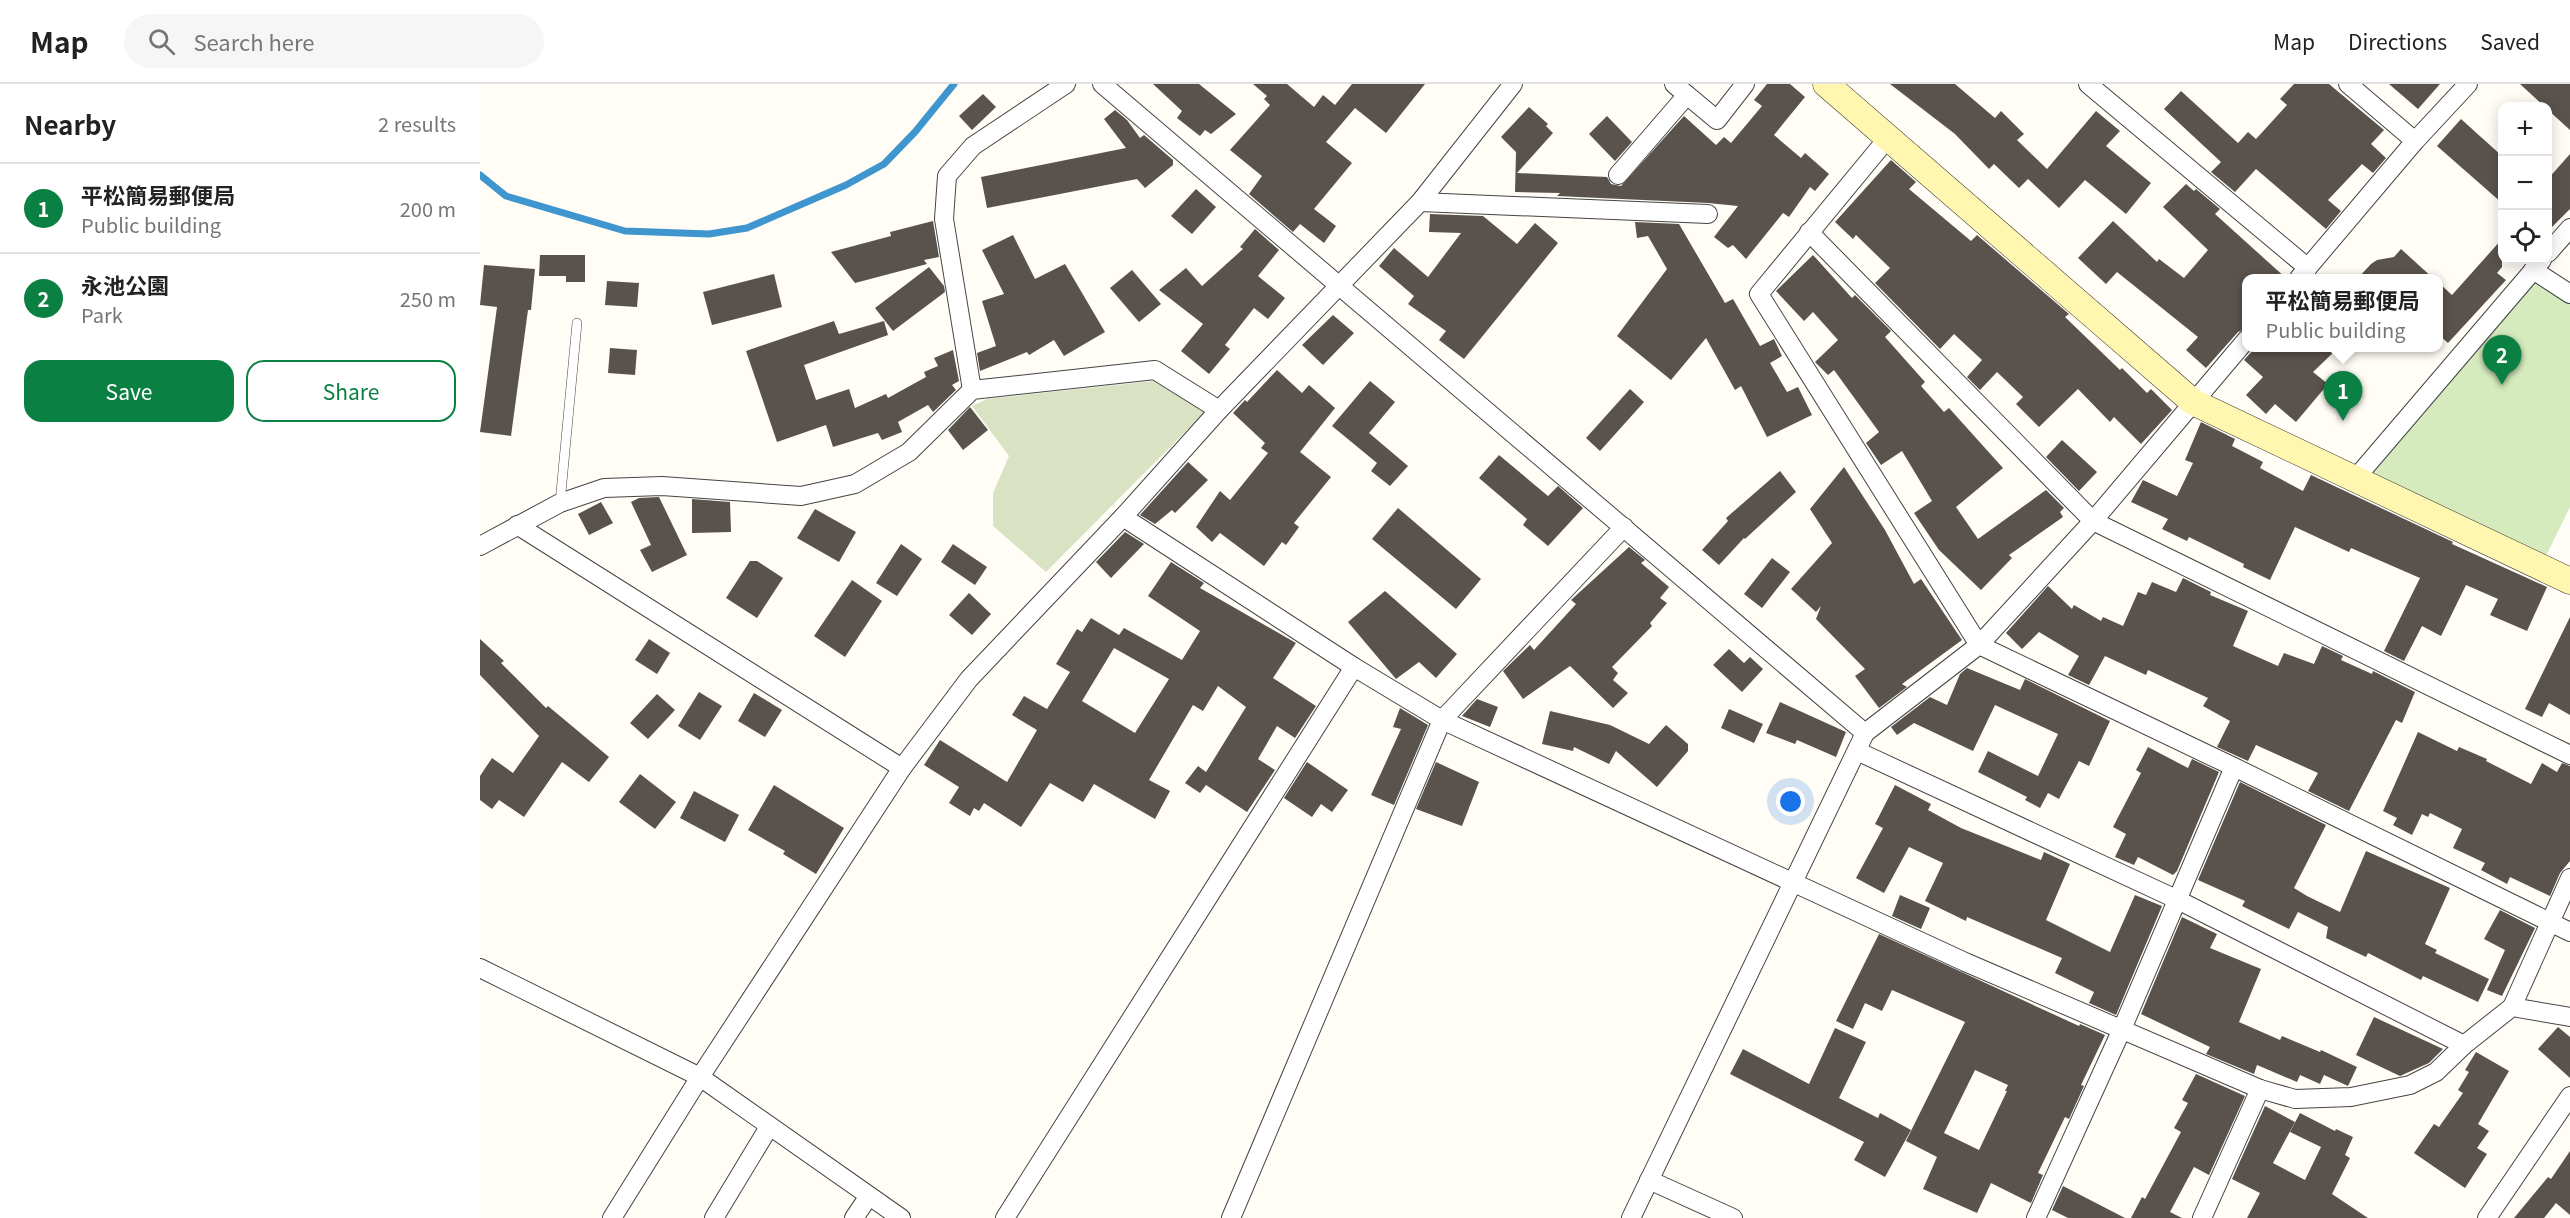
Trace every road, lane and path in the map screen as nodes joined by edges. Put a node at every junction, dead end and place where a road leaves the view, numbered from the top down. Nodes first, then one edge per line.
1 (1066, 84) edge
2 (1102, 84) edge
3 (1513, 84) edge
4 (1745, 84) edge
5 (1826, 84) edge
6 (2088, 84) edge
7 (2348, 84) edge
8 (2468, 84) edge
9 (1680, 90) edge
10 (1887, 138) junction
11 (2415, 141) junction
12 (1618, 175) dead end
13 (1420, 202) junction
14 (1708, 214) dead end
15 (2570, 228) edge
16 (1809, 232) junction
17 (2552, 248) edge
18 (2537, 265) edge
19 (2303, 273) edge
20 (1338, 286) junction
21 (2568, 290) edge
22 (577, 323) dead end
23 (2242, 345) edge
24 (972, 390) junction
25 (2193, 402) junction
26 (1219, 410) junction
27 (2355, 479) junction
28 (560, 503) junction
29 (1123, 516) junction
30 (2093, 521) junction
31 (517, 525) junction
32 (1623, 527) junction
33 (480, 546) edge
34 (2570, 581) edge
35 (1979, 645) junction
36 (1354, 667) junction
37 (1442, 720) junction
38 (1865, 733) junction
39 (1857, 751) junction
40 (2570, 755) edge
41 (2234, 767) junction
42 (902, 768) junction
43 (2570, 878) edge
44 (1792, 883) junction
45 (2176, 898) junction
46 (2550, 922) junction
47 (2570, 932) edge
48 (480, 968) edge
49 (2512, 1007) junction
50 (2570, 1017) edge
51 (2122, 1029) junction
52 (2464, 1045) junction
53 (700, 1077) junction
54 (2260, 1089) junction
55 (2570, 1096) edge
56 (769, 1127) junction
57 (1649, 1180) junction
58 (868, 1196) junction
59 (612, 1218) edge
60 (714, 1218) edge
61 (854, 1218) edge
62 (901, 1218) edge
63 (1005, 1218) edge
64 (1230, 1218) edge
65 (1631, 1218) edge
66 (1733, 1218) edge
67 (2036, 1218) edge
68 (2202, 1218) edge
69 (2487, 1218) edge

1 - 24 street
2 - 20 street
3 - 13 street
4 - 9 street
5 - 10 street
6 - 19 street
7 - 11 street
8 - 11 street
9 - 12 street
10 - 16 street
10 - 25 street
11 - 19 street
13 - 14 street
13 - 20 street
15 - 17 street
16 - 30 street
16 - 35 street
18 - 21 street
18 - 27 street
20 - 26 street
20 - 32 street
22 - 28 lane
23 - 25 street
24 - 26 street
24 - 28 street
25 - 27 street
25 - 30 street
26 - 29 street
27 - 34 street
28 - 31 street
29 - 36 street
29 - 42 street
30 - 35 street
30 - 40 street
31 - 33 street
31 - 42 street
32 - 37 street
32 - 38 street
35 - 38 street
35 - 41 street
36 - 37 street
36 - 63 street
37 - 44 street
37 - 64 street
38 - 39 street
39 - 44 street
39 - 45 street
41 - 45 street
41 - 46 street
42 - 53 street
43 - 46 street
44 - 51 street
44 - 57 street
45 - 51 street
45 - 52 street
46 - 47 street
46 - 49 street
48 - 53 street
49 - 50 street
49 - 52 street
51 - 54 street
51 - 67 street
52 - 54 street
53 - 56 street
53 - 59 street
54 - 68 street
55 - 69 street
56 - 58 street
56 - 60 street
57 - 65 street
57 - 66 street
58 - 61 street
58 - 62 street

